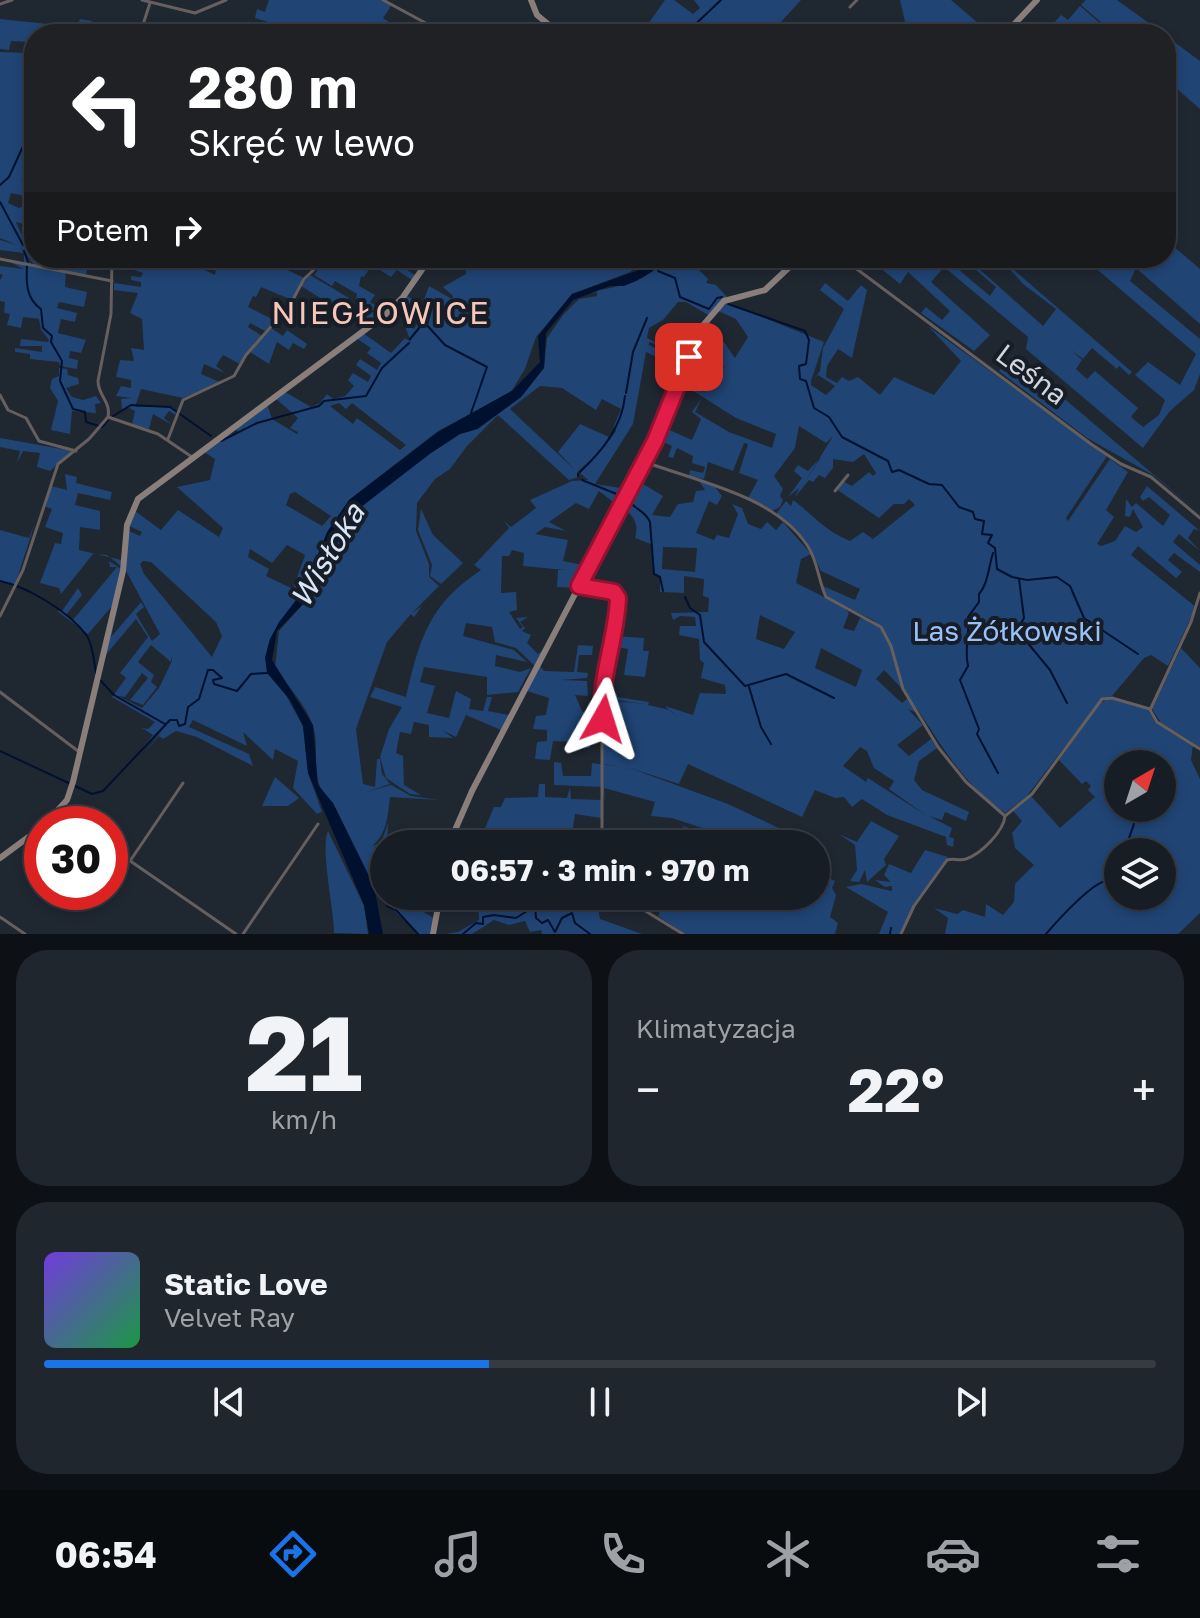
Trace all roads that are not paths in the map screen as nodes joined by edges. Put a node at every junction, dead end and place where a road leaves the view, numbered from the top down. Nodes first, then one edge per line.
1 (12, 0) edge
2 (142, 0) edge
3 (226, 0) edge
4 (383, 0) edge
5 (531, 0) edge
6 (857, 0) edge
7 (1037, 0) edge
8 (149, 2) edge
9 (0, 4) edge
10 (850, 7) dead end
11 (143, 24) edge
12 (427, 24) edge
13 (548, 24) edge
14 (1014, 24) edge
15 (0, 259) edge
16 (24, 264) edge
17 (46, 268) edge
18 (112, 268) edge
19 (316, 268) edge
20 (422, 268) edge
21 (788, 268) edge
22 (855, 268) edge
23 (112, 281) junction
24 (0, 395) edge
25 (108, 417) junction
26 (168, 439) junction
27 (76, 451) junction
28 (192, 457) junction
29 (645, 462) junction
30 (848, 475) dead end
31 (835, 491) dead end
32 (1200, 518) edge
33 (579, 586) junction
34 (1200, 593) edge
35 (0, 616) edge
36 (0, 692) edge
37 (1150, 709) junction
38 (1200, 749) edge
39 (81, 753) junction
40 (183, 783) dead end
41 (61, 806) edge
42 (1005, 816) junction
43 (318, 824) dead end
44 (455, 830) edge
45 (602, 830) edge
46 (24, 840) edge
47 (0, 858) edge
48 (130, 861) joint
49 (437, 910) edge
50 (644, 910) edge
51 (0, 917) edge
52 (25, 934) edge
53 (236, 934) edge
54 (243, 934) edge
55 (433, 934) edge
56 (683, 934) edge
57 (901, 934) edge

1 - 9 street
2 - 8 street
3 - 8 street
4 - 12 street
5 - 13 street
6 - 10 street
7 - 14 street
8 - 11 street
15 - 16 street
17 - 23 street
18 - 23 street
19 - 26 street
20 - 28 street
21 - 29 street
22 - 32 street, Leśna
23 - 25 street
24 - 27 street
25 - 26 street
25 - 27 street
26 - 28 street
27 - 35 street
28 - 39 street
29 - 33 street
29 - 42 street
30 - 31 street
33 - 44 street
33 - 45 street
34 - 37 street
36 - 39 street
37 - 38 street
37 - 42 street
39 - 41 street
40 - 48 street
42 - 57 street
43 - 54 street
46 - 47 street
48 - 53 street
49 - 55 street
50 - 56 street
51 - 52 street

